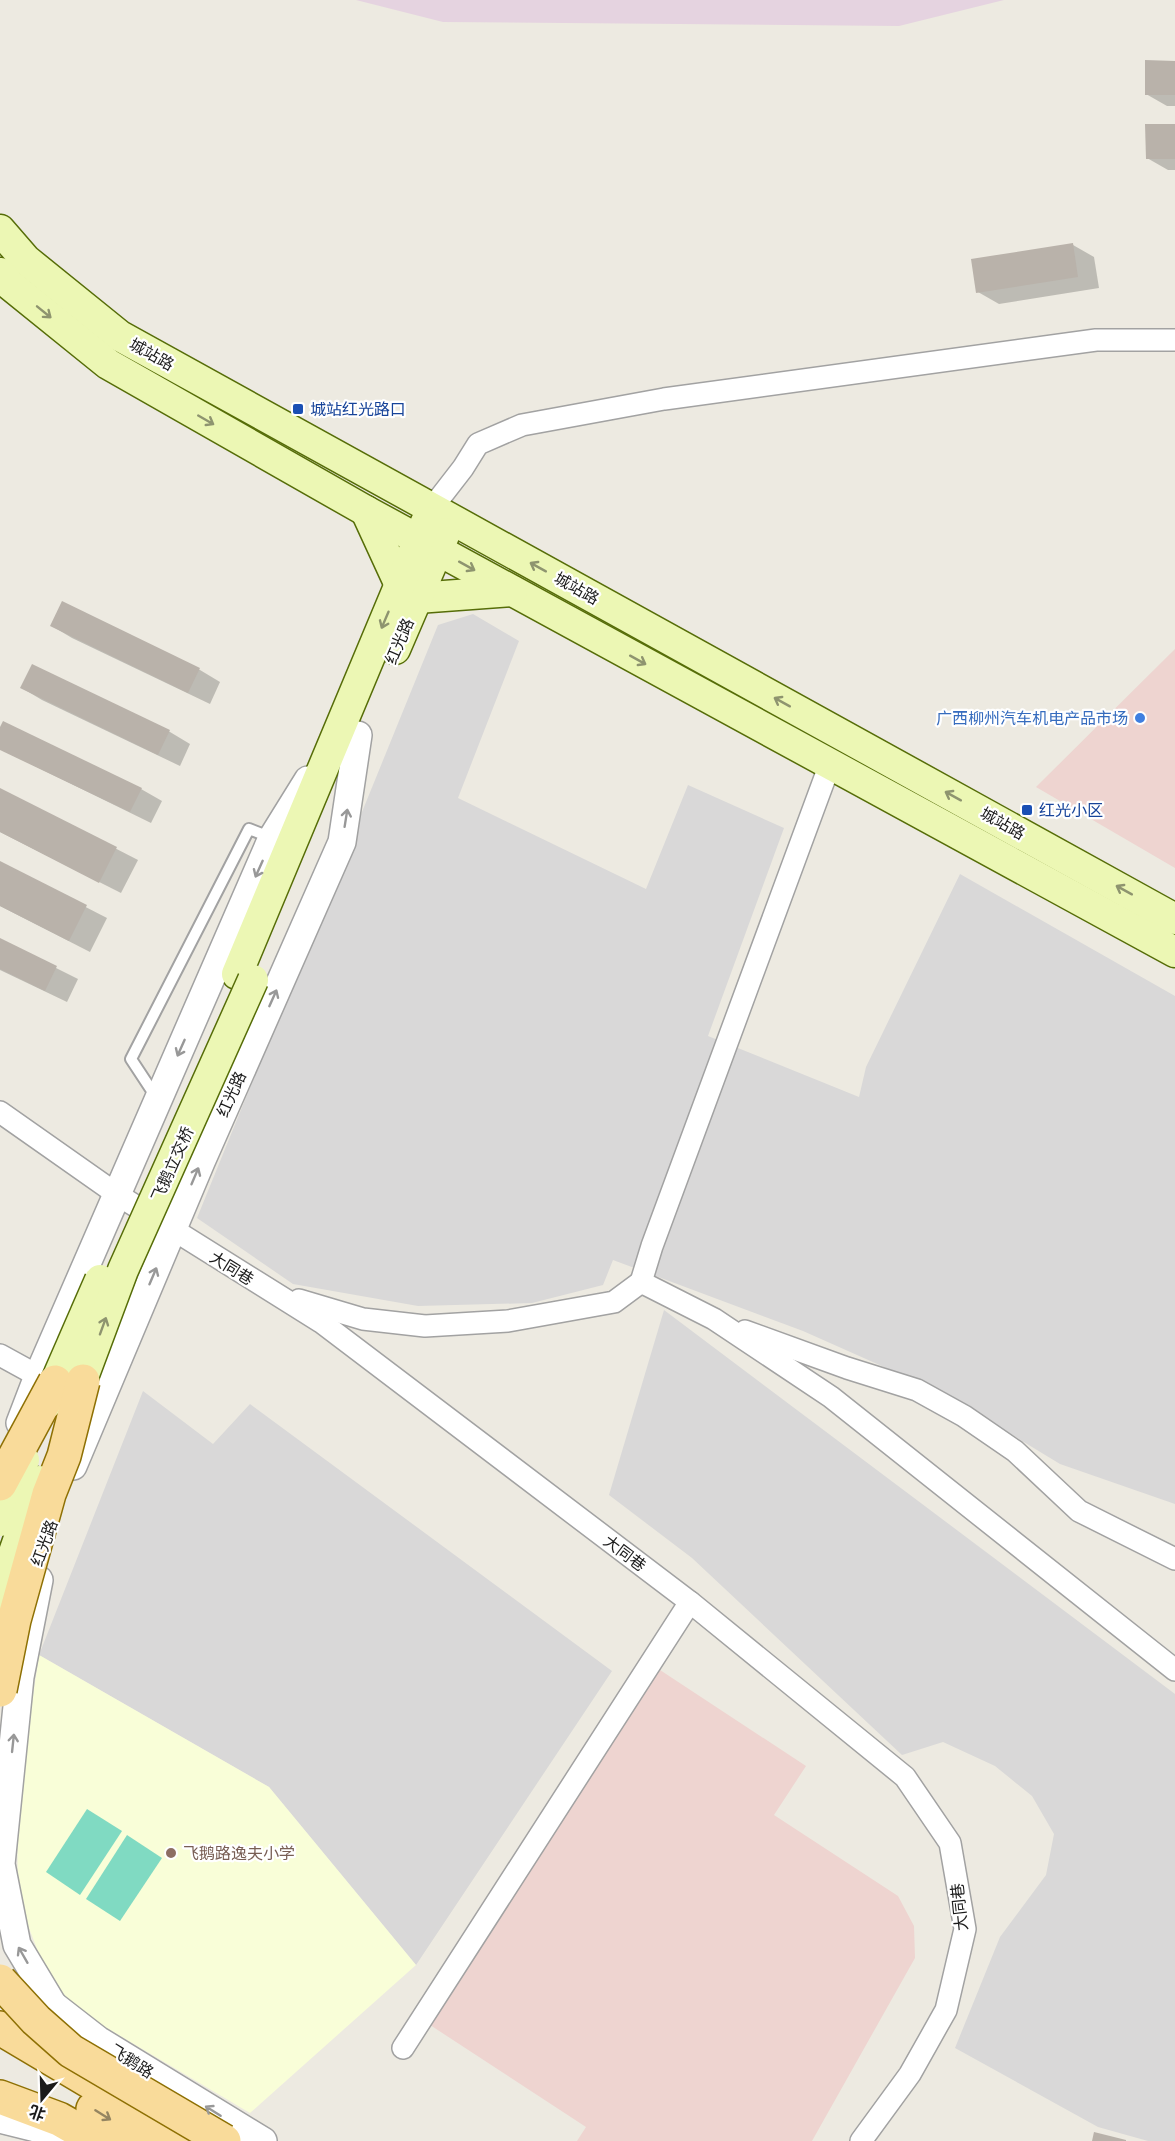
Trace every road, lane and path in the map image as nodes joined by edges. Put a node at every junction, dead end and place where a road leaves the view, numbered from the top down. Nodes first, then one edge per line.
1 (0, 230) edge
2 (0, 273) edge
3 (1175, 340) edge
4 (366, 512) junction
5 (442, 513) junction
6 (428, 545) junction
7 (409, 591) junction
8 (513, 591) junction
9 (349, 731) junction
10 (830, 764) junction
11 (272, 838) junction
12 (1175, 919) edge
13 (1175, 952) edge
14 (158, 1100) junction
15 (0, 1112) edge
16 (118, 1195) junction
17 (172, 1230) junction
18 (641, 1282) junction
19 (270, 1291) junction
20 (714, 1320) junction
21 (0, 1355) edge
22 (68, 1387) junction
23 (0, 1474) edge
24 (61, 1499) junction
25 (0, 1521) edge
26 (50, 1525) junction
27 (1175, 1559) edge
28 (0, 1598) edge
29 (690, 1602) junction
30 (0, 1669) edge
31 (1175, 1670) edge
32 (0, 1690) edge
33 (0, 1982) edge
34 (53, 2005) junction
35 (0, 2028) edge
36 (404, 2048) dead end
37 (0, 2050) edge
38 (0, 2097) edge
39 (0, 2119) edge
40 (60, 2141) edge
41 (98, 2141) edge
42 (144, 2141) edge
43 (190, 2141) edge
44 (224, 2141) edge
45 (263, 2141) edge
46 (861, 2141) edge

1 - 5 main road, 城站路
2 -> 4 main road, 城站路
3 - 5 street
4 - 6 main road, 城站路
4 - 7 main road
5 - 6 main road, 红光路
12 -> 5 main road, 城站路
6 - 7 main road, 红光路
6 -> 8 main road, 城站路
7 - 8 main road
7 - 9 main road, 红光路
8 -> 10 main road, 城站路
9 - 11 street, 红光路
17 -> 9 street, 红光路
9 - 22 main road, 飞鹅立交桥, bridge
10 - 13 main road, 城站路
10 - 18 street
11 -> 14 street, 红光路
11 - 14 lane
14 - 16 street, 红光路
15 - 16 street, 大同巷
16 - 17 street, 大同巷
16 - 22 street, 红光路
17 - 19 street, 大同巷
22 -> 17 street, 红光路
18 - 19 street
18 - 20 street
19 - 29 street, 大同巷
20 - 27 street
20 - 31 street
21 - 22 street
22 - 23 main road, bridge
22 - 24 street, 红光路
22 - 25 main road, 飞鹅立交桥, bridge
22 - 28 main road, 飞鹅立交桥, bridge
22 - 32 main road, bridge
23 - 24 street
24 - 26 street, 红光路
26 - 30 street, 红光路
34 -> 26 street
29 - 36 street
29 - 46 street, 大同巷
33 - 34 street, 飞鹅路
33 - 44 main road, bridge
45 -> 34 street, 飞鹅路
35 - 43 main road
37 -> 42 main road
38 - 41 main road
39 - 40 street

